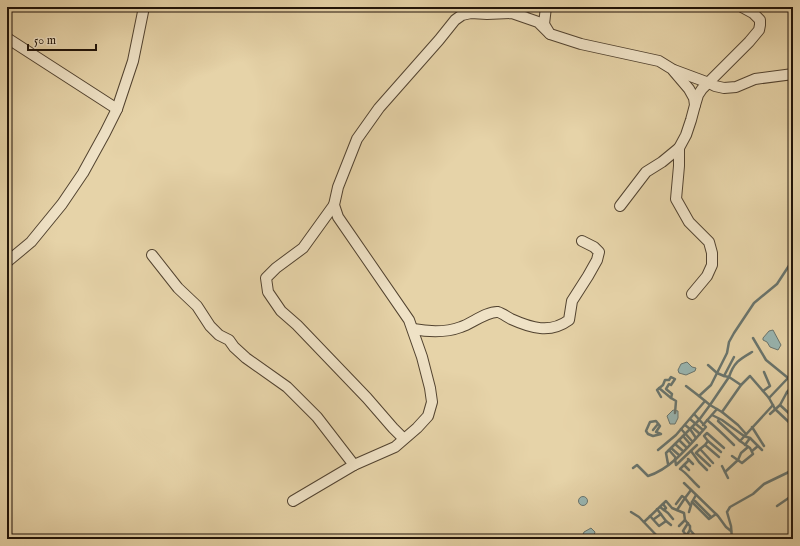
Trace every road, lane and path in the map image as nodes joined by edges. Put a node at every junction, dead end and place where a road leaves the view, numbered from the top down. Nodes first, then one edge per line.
1 (144, 7) edge
2 (466, 7) edge
3 (527, 7) edge
4 (546, 7) edge
5 (742, 7) edge
6 (504, 13) junction
7 (550, 34) junction
8 (7, 38) edge
9 (672, 69) junction
10 (793, 74) edge
11 (709, 83) junction
12 (695, 105) junction
13 (117, 109) junction
14 (679, 148) junction
15 (334, 205) junction
16 (620, 206) dead end
17 (582, 240) dead end
18 (152, 255) dead end
19 (7, 262) edge
20 (692, 294) dead end
21 (413, 329) junction
22 (431, 332) junction
23 (420, 350) junction
24 (403, 438) junction
25 (354, 465) junction
26 (293, 500) dead end

1 - 13 street
2 - 6 street
3 - 6 street
4 - 7 street
5 - 11 street
6 - 7 street
6 - 15 street
7 - 9 street
8 - 13 street
9 - 11 street
9 - 12 street
10 - 11 street
11 - 12 street
12 - 14 street
13 - 19 street
14 - 16 street
14 - 20 street
15 - 21 street
15 - 24 street
17 - 22 street
18 - 25 street
21 - 22 street
21 - 23 street
22 - 23 street
23 - 24 street
24 - 25 street
25 - 26 street

